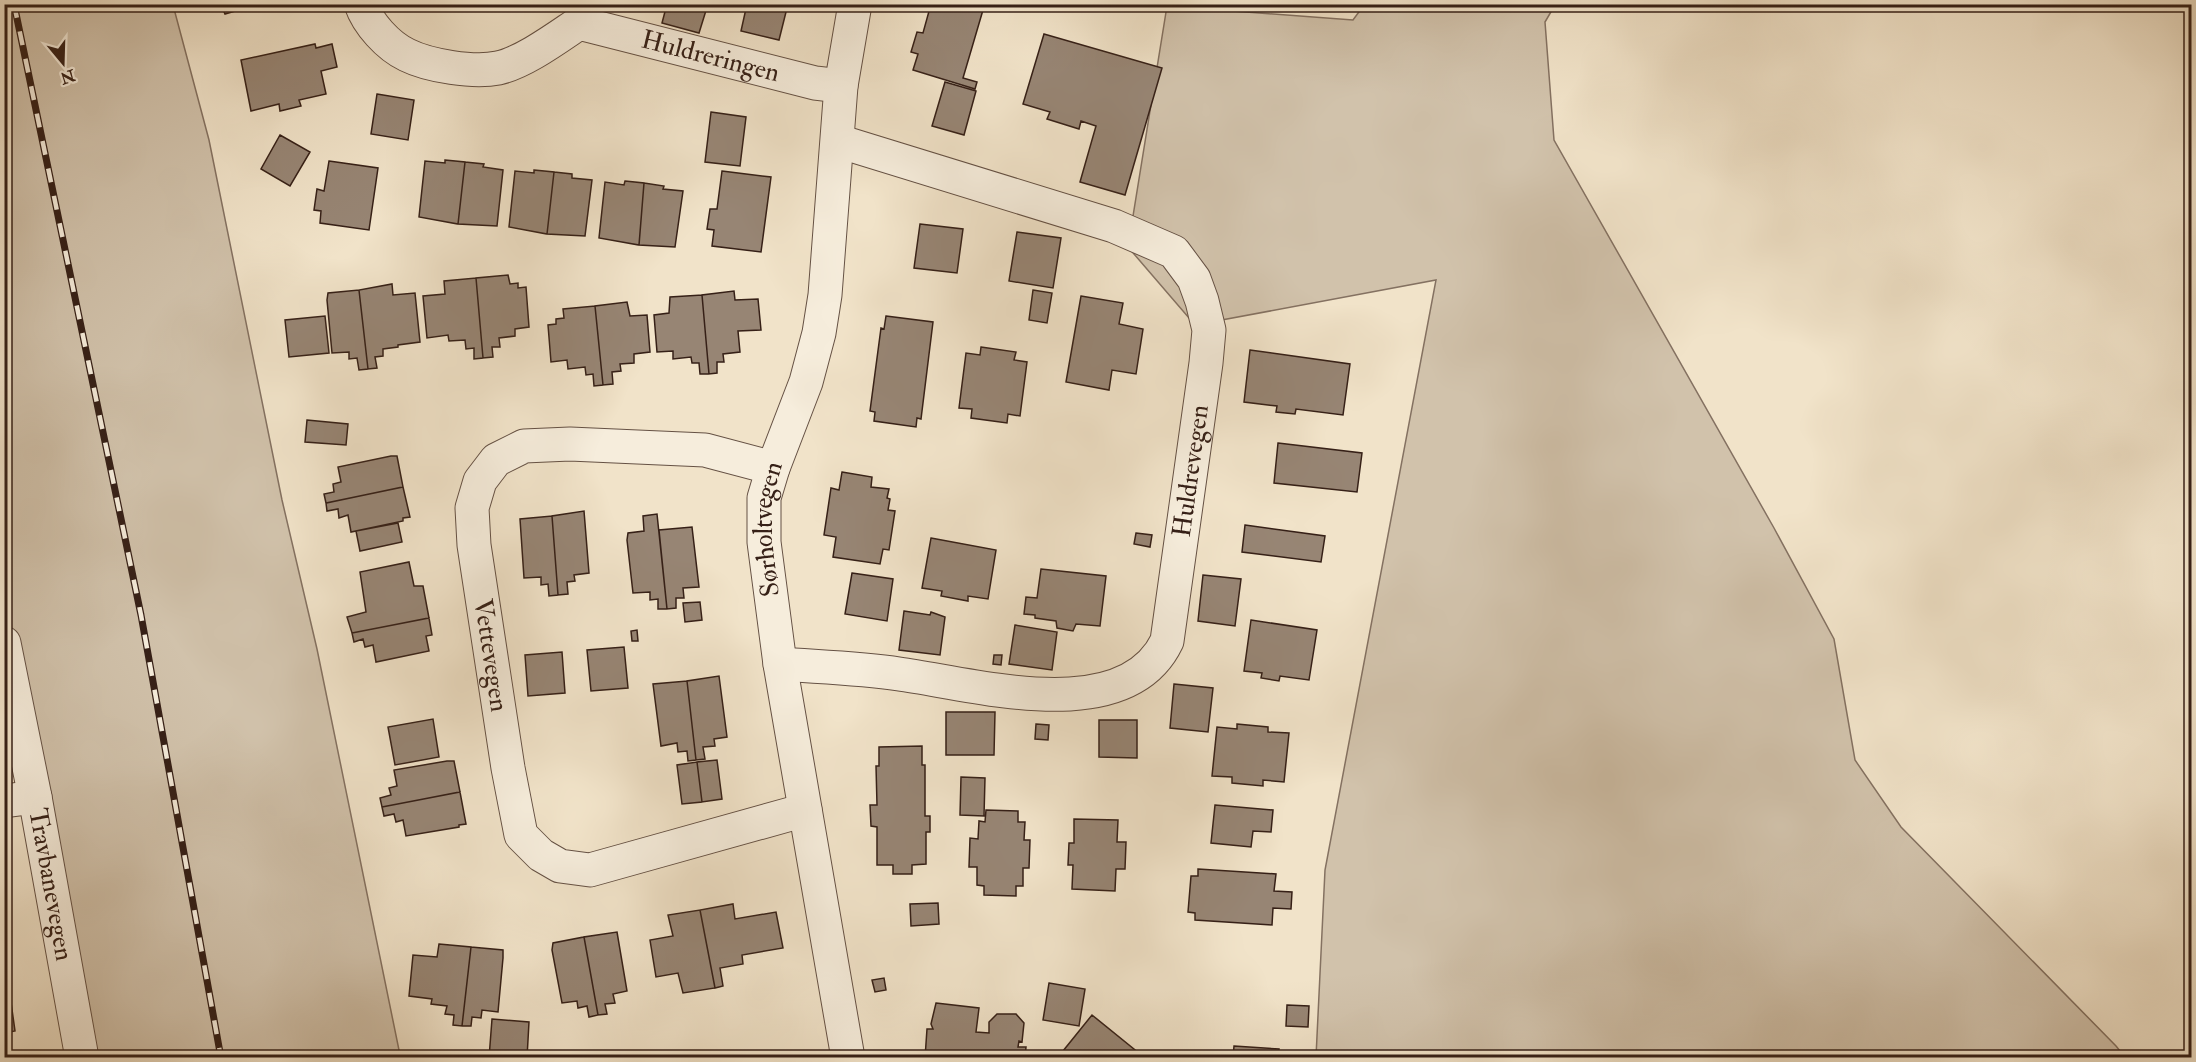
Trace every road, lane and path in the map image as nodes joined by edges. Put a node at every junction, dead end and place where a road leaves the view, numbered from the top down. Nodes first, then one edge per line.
1 (361, 4) edge
2 (855, 4) edge
3 (575, 14) edge
4 (841, 86) junction
5 (838, 141) junction
6 (773, 468) junction
7 (4, 643) edge
8 (780, 664) junction
9 (20, 799) edge
10 (805, 810) junction
11 (82, 1058) edge
12 (849, 1058) edge

1 - 3 street, Huldreringen
2 - 4 street, Sørholtvegen
3 - 4 street, Huldreringen
4 - 5 street, Sørholtvegen
5 - 6 street, Sørholtvegen
5 - 8 street, Huldrevegen
6 - 8 street, Sørholtvegen
6 - 10 street, Vettevegen
7 - 9 street, Travbanevegen
8 - 10 street, Sørholtvegen
9 - 11 street, Travbanevegen
10 - 12 street, Sørholtvegen

